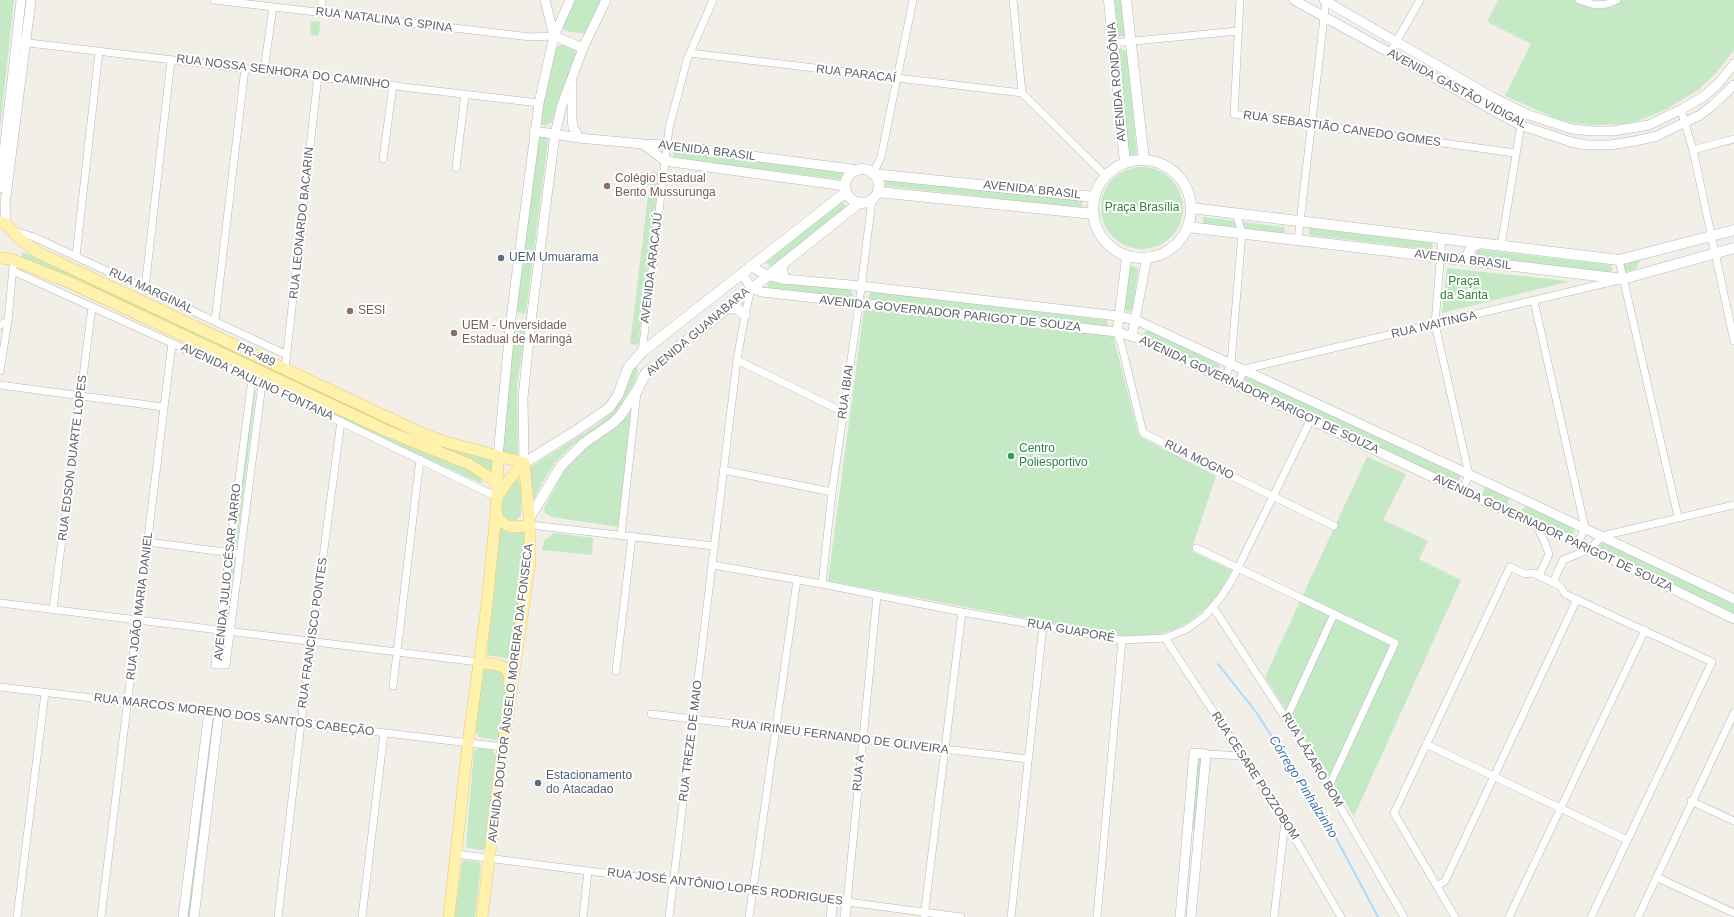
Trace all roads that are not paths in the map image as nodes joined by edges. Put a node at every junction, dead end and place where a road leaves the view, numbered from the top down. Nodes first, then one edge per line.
1 (21, 0) edge
2 (31, 0) edge
3 (214, 0) edge
4 (322, 0) edge
5 (545, 0) edge
6 (570, 0) edge
7 (606, 0) edge
8 (713, 0) edge
9 (913, 0) edge
10 (1014, 0) edge
11 (1109, 0) edge
12 (1126, 0) edge
13 (1240, 0) edge
14 (1294, 0) edge
15 (1326, 0) edge
16 (1420, 0) edge
17 (1579, 0) edge
18 (1617, 0) edge
19 (233, 1) edge
20 (273, 7) junction
21 (321, 12) junction
22 (1324, 16) junction
23 (1238, 31) junction
24 (554, 36) junction
25 (1131, 41) junction
26 (22, 43) junction
27 (1114, 43) junction
28 (1396, 43) junction
29 (584, 48) junction
30 (99, 51) junction
31 (1390, 53) junction
32 (690, 54) junction
33 (171, 60) junction
34 (1734, 64) edge
35 (246, 68) junction
36 (264, 70) junction
37 (318, 76) junction
38 (572, 79) junction
39 (897, 79) junction
40 (393, 85) junction
41 (1734, 85) edge
42 (1022, 93) junction
43 (465, 94) junction
44 (539, 103) junction
45 (1681, 110) junction
46 (1523, 112) junction
47 (1686, 122) junction
48 (1311, 123) junction
49 (1520, 125) junction
50 (534, 131) junction
51 (555, 134) junction
52 (579, 138) junction
53 (1734, 139) edge
54 (643, 144) junction
55 (666, 145) junction
56 (1693, 150) junction
57 (1515, 153) junction
58 (383, 159) dead end
59 (1144, 160) junction
60 (665, 161) junction
61 (1125, 163) junction
62 (456, 168) dead end
63 (859, 170) junction
64 (873, 174) junction
65 (1106, 176) junction
66 (0, 188) edge
67 (845, 189) junction
68 (874, 196) junction
69 (1095, 197) junction
70 (859, 203) junction
71 (1191, 208) junction
72 (1236, 213) junction
73 (1094, 214) junction
74 (1299, 221) junction
75 (1188, 227) junction
76 (11, 229) edge
77 (1734, 230) edge
78 (1242, 233) junction
79 (1710, 236) junction
80 (1442, 238) junction
81 (1298, 240) junction
82 (1480, 243) junction
83 (1501, 246) junction
84 (1734, 248) edge
85 (1714, 253) junction
86 (1128, 255) junction
87 (76, 256) junction
88 (1147, 257) junction
89 (1440, 257) junction
90 (6, 259) edge
91 (1472, 260) junction
92 (1619, 260) junction
93 (781, 265) junction
94 (746, 270) junction
95 (13, 271) junction
96 (767, 275) junction
97 (784, 278) junction
98 (1623, 279) junction
99 (861, 286) junction
100 (145, 288) junction
101 (751, 288) junction
102 (1534, 301) junction
103 (859, 304) junction
104 (92, 307) junction
105 (725, 309) junction
106 (745, 315) junction
107 (1118, 316) junction
108 (1136, 320) junction
109 (8, 321) junction
110 (215, 321) junction
111 (1435, 324) junction
112 (0, 325) edge
113 (1117, 332) junction
114 (1132, 336) junction
115 (1734, 341) edge
116 (172, 343) junction
117 (1122, 348) junction
118 (642, 352) junction
119 (287, 355) junction
120 (737, 360) junction
121 (1231, 363) junction
122 (285, 369) junction
123 (1245, 369) junction
124 (0, 371) edge
125 (1225, 378) junction
126 (252, 379) junction
127 (262, 384) junction
128 (1237, 384) junction
129 (0, 385) edge
130 (638, 389) junction
131 (81, 396) junction
132 (163, 407) junction
133 (843, 412) junction
134 (1311, 419) junction
135 (341, 421) junction
136 (500, 456) junction
137 (420, 458) junction
138 (520, 467) junction
139 (723, 470) junction
140 (1468, 475) junction
141 (498, 484) junction
142 (1462, 491) junction
143 (832, 492) junction
144 (1272, 496) junction
145 (497, 497) junction
146 (1734, 505) edge
147 (496, 513) junction
148 (1678, 518) junction
149 (530, 521) junction
150 (1535, 524) junction
151 (1334, 526) dead end
152 (1585, 528) junction
153 (621, 535) junction
154 (632, 536) junction
155 (1602, 536) junction
156 (148, 542) junction
157 (1578, 543) junction
158 (714, 546) junction
159 (1196, 548) dead end
160 (1590, 549) junction
161 (229, 553) junction
162 (240, 554) junction
163 (712, 565) junction
164 (1237, 568) junction
165 (1539, 576) junction
166 (797, 580) junction
167 (1553, 583) junction
168 (822, 584) junction
169 (877, 596) junction
170 (1577, 599) junction
171 (1734, 599) edge
172 (0, 603) edge
173 (1213, 607) junction
174 (53, 610) junction
175 (962, 612) junction
176 (1334, 614) junction
177 (1734, 619) edge
178 (138, 620) junction
179 (1043, 626) junction
180 (219, 630) junction
181 (1645, 630) junction
182 (231, 632) junction
183 (1165, 638) junction
184 (1122, 640) junction
185 (313, 642) junction
186 (396, 652) junction
187 (478, 662) junction
188 (616, 671) dead end
189 (393, 686) dead end
190 (0, 687) edge
191 (510, 691) junction
192 (45, 693) junction
193 (128, 703) junction
194 (209, 712) junction
195 (1734, 713) edge
196 (219, 714) junction
197 (651, 714) dead end
198 (1287, 717) junction
199 (694, 719) junction
200 (301, 723) junction
201 (1731, 727) edge
202 (775, 729) junction
203 (384, 733) junction
204 (863, 739) junction
205 (468, 743) junction
206 (1426, 744) junction
207 (502, 747) junction
208 (945, 749) junction
209 (1206, 754) junction
210 (1244, 756) junction
211 (1028, 759) junction
212 (1493, 777) junction
213 (1329, 786) junction
214 (1691, 801) junction
215 (1560, 809) junction
216 (1285, 821) junction
217 (1734, 821) edge
218 (1627, 840) junction
219 (456, 854) junction
220 (489, 858) junction
221 (588, 871) junction
222 (1656, 877) junction
223 (674, 880) junction
224 (1437, 886) junction
225 (753, 890) junction
226 (833, 900) junction
227 (847, 902) junction
228 (1734, 913) edge
229 (925, 915) edge
230 (17, 917) edge
231 (101, 917) edge
232 (183, 917) edge
233 (194, 917) edge
234 (278, 917) edge
235 (362, 917) edge
236 (449, 917) edge
237 (482, 917) edge
238 (583, 917) edge
239 (669, 917) edge
240 (749, 917) edge
241 (831, 917) edge
242 (845, 917) edge
243 (961, 917) edge
244 (1011, 917) edge
245 (1097, 917) edge
246 (1180, 917) edge
247 (1191, 917) edge
248 (1274, 917) edge
249 (1341, 917) edge
250 (1404, 917) edge
251 (1455, 917) edge
252 (1509, 917) edge
253 (1591, 917) edge
254 (1638, 917) edge

1 - 26 street
2 - 26 street
3 - 19 street, RUA NATALINA G SPINA
4 - 21 street
5 - 24 street
6 - 24 street
7 - 29 street, AVENIDA DOUTOR ÂNGELO MOREIRA DA FONSECA
8 - 32 street, AVENIDA ARACAJÚ
9 - 39 street
10 - 42 street
11 - 27 main road, AVENIDA RONDÔNIA
12 - 25 main road, AVENIDA RONDÔNIA
13 - 23 street, RUA SEBASTIÃO CANEDO GOMES
14 - 22 street, AVENIDA GASTÃO VIDIGAL
15 - 22 street
15 - 28 street, AVENIDA GASTÃO VIDIGAL
16 - 28 street
17 - 18 street
19 - 20 street, RUA NATALINA G SPINA
20 - 21 street, RUA NATALINA G SPINA
20 - 36 street
21 - 24 street, RUA NATALINA G SPINA
22 - 31 street, AVENIDA GASTÃO VIDIGAL
22 - 48 street
23 - 25 street
23 - 48 street, RUA SEBASTIÃO CANEDO GOMES
24 - 29 street
24 - 44 street
25 - 27 street
25 - 59 main road, AVENIDA RONDÔNIA
26 - 30 street, RUA NOSSA SENHORA DO CAMINHO
26 - 66 street
26 - 76 street
27 - 61 main road, AVENIDA RONDÔNIA
28 - 31 street
28 - 46 street, AVENIDA GASTÃO VIDIGAL
29 - 38 street, AVENIDA DOUTOR ÂNGELO MOREIRA DA FONSECA
30 - 33 street, RUA NOSSA SENHORA DO CAMINHO
30 - 87 street
31 - 49 street, AVENIDA GASTÃO VIDIGAL
32 - 39 street, RUA PARACAÍ
32 - 55 street, AVENIDA ARACAJÚ
33 - 35 street, RUA NOSSA SENHORA DO CAMINHO
33 - 100 street
34 - 45 street, AVENIDA GASTÃO VIDIGAL
35 - 36 street, RUA NOSSA SENHORA DO CAMINHO
35 - 110 street
36 - 37 street, RUA NOSSA SENHORA DO CAMINHO
37 - 40 street, RUA NOSSA SENHORA DO CAMINHO
37 - 119 street, RUA LEONARDO BACARIN
38 - 51 street, AVENIDA DOUTOR ÂNGELO MOREIRA DA FONSECA
38 - 52 street
39 - 42 street, RUA PARACAÍ
39 - 64 street
40 - 43 street, RUA NOSSA SENHORA DO CAMINHO
40 - 58 street
41 - 47 street, AVENIDA GASTÃO VIDIGAL
42 - 65 street
43 - 44 street, RUA NOSSA SENHORA DO CAMINHO
43 - 62 street
44 - 50 street
45 - 46 street, AVENIDA GASTÃO VIDIGAL
45 - 47 street
46 - 49 street
47 - 49 street, AVENIDA GASTÃO VIDIGAL
47 - 56 street
48 - 57 street, RUA SEBASTIÃO CANEDO GOMES
48 - 74 street
49 - 57 street
50 - 51 street
50 - 136 street
51 - 52 street
51 - 138 street, AVENIDA DOUTOR ÂNGELO MOREIRA DA FONSECA
52 - 54 street
53 - 56 street
54 - 55 street, AVENIDA BRASIL
54 - 60 street, AVENIDA BRASIL
55 - 60 street, AVENIDA ARACAJÚ
55 - 63 street, AVENIDA BRASIL
56 - 79 street
57 - 83 street
59 - 61 main road
59 - 71 main road
60 - 67 street, AVENIDA BRASIL
60 - 118 street, AVENIDA ARACAJÚ
61 - 65 main road
63 - 64 main road
63 - 67 main road
64 - 68 main road
64 - 69 main road, AVENIDA BRASIL
65 - 69 main road
67 - 70 main road
67 - 94 main road, AVENIDA GUANABARA
68 - 70 main road
68 - 73 main road, AVENIDA BRASIL
68 - 99 street, RUA IBIAI
69 - 73 main road
70 - 93 main road, AVENIDA GUANABARA
71 - 72 main road, AVENIDA BRASIL
71 - 75 main road
72 - 74 main road, AVENIDA BRASIL
72 - 78 street
73 - 86 main road
74 - 80 main road, AVENIDA BRASIL
74 - 81 street
75 - 78 main road, AVENIDA BRASIL
75 - 88 main road
76 - 87 street, RUA MARGINAL
76 - 90 main road
76 - 122 main road, PR-489 / PR-489
77 - 79 main road, AVENIDA BRASIL
78 - 81 main road, AVENIDA BRASIL
78 - 121 street
79 - 85 street
79 - 92 main road, AVENIDA BRASIL
80 - 82 main road, AVENIDA BRASIL
80 - 89 street
81 - 89 main road, AVENIDA BRASIL
82 - 83 main road, AVENIDA BRASIL
82 - 91 main road
83 - 92 main road, AVENIDA BRASIL
84 - 85 main road, AVENIDA BRASIL
85 - 98 main road, AVENIDA BRASIL
85 - 115 street
86 - 88 main road
86 - 107 street
87 - 100 street, RUA MARGINAL
88 - 108 street
89 - 91 main road, AVENIDA BRASIL
89 - 111 street
90 - 95 street
90 - 141 main road, PR-489 / PR-489
91 - 98 main road, AVENIDA BRASIL
92 - 98 street
93 - 96 main road, AVENIDA GUANABARA
93 - 97 main road
94 - 96 street, AVENIDA GOVERNADOR PARIGOT DE SOUZA
94 - 101 street
94 - 118 main road, AVENIDA GUANABARA
95 - 104 street, AVENIDA PAULINO FONTANA
95 - 109 street
96 - 97 street, AVENIDA GOVERNADOR PARIGOT DE SOUZA
96 - 101 main road, AVENIDA GUANABARA
97 - 99 street, AVENIDA GOVERNADOR PARIGOT DE SOUZA
98 - 102 street, RUA IVAITINGA
98 - 148 street
99 - 103 street, RUA IBIAI
99 - 107 street, AVENIDA GOVERNADOR PARIGOT DE SOUZA
100 - 110 street, RUA MARGINAL
101 - 103 street, AVENIDA GOVERNADOR PARIGOT DE SOUZA
101 - 105 main road, AVENIDA GUANABARA
101 - 106 street, RUA TREZE DE MAIO
102 - 111 street, RUA IVAITINGA
102 - 152 street
103 - 113 street, AVENIDA GOVERNADOR PARIGOT DE SOUZA
103 - 133 street, RUA IBIAI
104 - 116 street, AVENIDA PAULINO FONTANA
104 - 131 street, RUA EDSON DUARTE LOPES
105 - 106 main road
105 - 130 main road, AVENIDA GUANABARA
106 - 120 street, RUA TREZE DE MAIO
107 - 108 street, AVENIDA GOVERNADOR PARIGOT DE SOUZA
107 - 113 street
108 - 114 street
108 - 121 street, AVENIDA GOVERNADOR PARIGOT DE SOUZA
109 - 112 street
109 - 124 street
110 - 119 street, RUA MARGINAL
111 - 123 street, RUA IVAITINGA
111 - 140 street
113 - 114 street, AVENIDA GOVERNADOR PARIGOT DE SOUZA
113 - 117 street, RUA MOGNO
114 - 117 street
114 - 125 street, AVENIDA GOVERNADOR PARIGOT DE SOUZA
116 - 126 street, AVENIDA PAULINO FONTANA
116 - 132 street, RUA JOÃO MARIA DANIEL
117 - 144 street, RUA MOGNO
118 - 138 main road, AVENIDA GUANABARA
119 - 122 street, RUA LEONARDO BACARIN
120 - 133 street
120 - 139 street, RUA TREZE DE MAIO
121 - 123 street, AVENIDA GOVERNADOR PARIGOT DE SOUZA
121 - 125 street
122 - 136 main road, PR-489 / PR-489
123 - 128 street
123 - 140 street, AVENIDA GOVERNADOR PARIGOT DE SOUZA
125 - 128 street, AVENIDA GOVERNADOR PARIGOT DE SOUZA
126 - 127 street, AVENIDA PAULINO FONTANA
126 - 161 street, AVENIDA JULIO CÉSAR JARRO
127 - 135 street, AVENIDA PAULINO FONTANA
127 - 162 street, AVENIDA JULIO CÉSAR JARRO
128 - 134 street, AVENIDA GOVERNADOR PARIGOT DE SOUZA
129 - 131 street
130 - 149 main road, AVENIDA GUANABARA
130 - 153 street
131 - 132 street
131 - 174 street, RUA EDSON DUARTE LOPES
132 - 156 street, RUA JOÃO MARIA DANIEL
133 - 143 street, RUA IBIAI
134 - 142 street, AVENIDA GOVERNADOR PARIGOT DE SOUZA
134 - 144 street, RUA GUAPORÉ
135 - 137 street, AVENIDA PAULINO FONTANA
135 - 185 street, RUA FRANCISCO PONTES
136 - 138 main road, PR-489 / PR-489
136 - 141 main road
137 - 145 street, AVENIDA PAULINO FONTANA
137 - 186 street
138 - 145 main road
138 - 149 main road, AVENIDA DOUTOR ÂNGELO MOREIRA DA FONSECA
139 - 143 street
139 - 158 street, RUA TREZE DE MAIO
140 - 142 street
140 - 152 street, AVENIDA GOVERNADOR PARIGOT DE SOUZA
141 - 145 main road
142 - 150 street, AVENIDA GOVERNADOR PARIGOT DE SOUZA
143 - 168 street, RUA IBIAI
144 - 151 street, RUA MOGNO
144 - 164 street, RUA GUAPORÉ
145 - 147 main road
146 - 148 street
147 - 149 main road
147 - 187 main road
148 - 155 street
149 - 153 street
149 - 191 main road, AVENIDA DOUTOR ÂNGELO MOREIRA DA FONSECA
150 - 157 street, AVENIDA GOVERNADOR PARIGOT DE SOUZA
150 - 165 street
152 - 155 street, AVENIDA GOVERNADOR PARIGOT DE SOUZA
152 - 157 street
153 - 154 street
154 - 158 street
154 - 188 street
155 - 160 street
155 - 171 street, AVENIDA GOVERNADOR PARIGOT DE SOUZA
156 - 161 street
156 - 178 street, RUA JOÃO MARIA DANIEL
157 - 160 street, AVENIDA GOVERNADOR PARIGOT DE SOUZA
158 - 163 street, RUA TREZE DE MAIO
159 - 164 street
160 - 167 street
160 - 177 street, AVENIDA GOVERNADOR PARIGOT DE SOUZA
161 - 162 street
161 - 180 street, AVENIDA JULIO CÉSAR JARRO
162 - 182 street, AVENIDA JULIO CÉSAR JARRO
163 - 166 street, RUA GUAPORÉ
163 - 199 street, RUA TREZE DE MAIO
164 - 173 street, RUA GUAPORÉ
164 - 176 street
165 - 167 street
165 - 206 street
166 - 168 street, RUA GUAPORÉ
166 - 202 street
167 - 170 street
168 - 169 street, RUA GUAPORÉ
169 - 175 street, RUA GUAPORÉ
169 - 204 street, RUA A
170 - 181 street
170 - 212 street
172 - 174 street
173 - 183 street, RUA GUAPORÉ
173 - 198 street, RUA LÁZARO BOM
174 - 178 street
175 - 179 street, RUA GUAPORÉ
175 - 208 street
176 - 198 street
176 - 213 street
178 - 180 street
178 - 193 street, RUA JOÃO MARIA DANIEL
179 - 184 street, RUA GUAPORÉ
179 - 211 street
180 - 182 street
180 - 182 street, AVENIDA JULIO CÉSAR JARRO
181 - 215 street
181 - 218 street
182 - 185 street
183 - 184 street, RUA GUAPORÉ
183 - 210 street, RUA CESARE POZZOBOM
184 - 245 street
185 - 186 street
185 - 200 street, RUA FRANCISCO PONTES
186 - 187 street
186 - 189 street
187 - 191 main road
187 - 205 main road
190 - 192 street, RUA MARCOS MORENO DOS SANTOS CABEÇÃO
191 - 207 main road, AVENIDA DOUTOR ÂNGELO MOREIRA DA FONSECA
192 - 193 street, RUA MARCOS MORENO DOS SANTOS CABEÇÃO
192 - 230 street
193 - 194 street, RUA MARCOS MORENO DOS SANTOS CABEÇÃO
193 - 231 street, RUA JOÃO MARIA DANIEL
194 - 196 street, RUA MARCOS MORENO DOS SANTOS CABEÇÃO
194 - 232 street
195 - 201 street
196 - 200 street, RUA MARCOS MORENO DOS SANTOS CABEÇÃO
196 - 233 street
197 - 199 street, RUA IRINEU FERNANDO DE OLIVEIRA
198 - 213 street, RUA LÁZARO BOM
199 - 202 street, RUA IRINEU FERNANDO DE OLIVEIRA
199 - 223 street, RUA TREZE DE MAIO
200 - 203 street, RUA MARCOS MORENO DOS SANTOS CABEÇÃO
200 - 234 street, RUA FRANCISCO PONTES
201 - 214 street
202 - 204 street, RUA IRINEU FERNANDO DE OLIVEIRA
202 - 225 street
203 - 205 street, RUA MARCOS MORENO DOS SANTOS CABEÇÃO
203 - 235 street
204 - 208 street, RUA IRINEU FERNANDO DE OLIVEIRA
204 - 227 street, RUA A
205 - 207 street, RUA MARCOS MORENO DOS SANTOS CABEÇÃO
205 - 219 main road
206 - 212 street
206 - 224 street
207 - 220 main road, AVENIDA DOUTOR ÂNGELO MOREIRA DA FONSECA
208 - 211 street, RUA IRINEU FERNANDO DE OLIVEIRA
208 - 229 street
209 - 210 street
209 - 246 street
209 - 247 street
210 - 216 street, RUA CESARE POZZOBOM
211 - 244 street
212 - 215 street
212 - 224 street
213 - 250 street, RUA LÁZARO BOM
214 - 217 street
214 - 222 street
215 - 218 street
215 - 252 street
216 - 248 street
216 - 249 street, RUA CESARE POZZOBOM
218 - 253 street
219 - 220 street, RUA JOSÉ ANTÔNIO LOPES RODRIGUES
219 - 236 main road
220 - 221 street, RUA JOSÉ ANTÔNIO LOPES RODRIGUES
220 - 237 main road, AVENIDA DOUTOR ÂNGELO MOREIRA DA FONSECA
221 - 223 street, RUA JOSÉ ANTÔNIO LOPES RODRIGUES
221 - 238 street
222 - 228 street
222 - 254 street
223 - 225 street, RUA JOSÉ ANTÔNIO LOPES RODRIGUES
223 - 239 street, RUA TREZE DE MAIO
224 - 251 street
225 - 226 street, RUA JOSÉ ANTÔNIO LOPES RODRIGUES
225 - 240 street
226 - 227 street, RUA JOSÉ ANTÔNIO LOPES RODRIGUES
226 - 241 street
227 - 229 street, RUA JOSÉ ANTÔNIO LOPES RODRIGUES
227 - 242 street
229 - 243 street, RUA JOSÉ ANTÔNIO LOPES RODRIGUES

